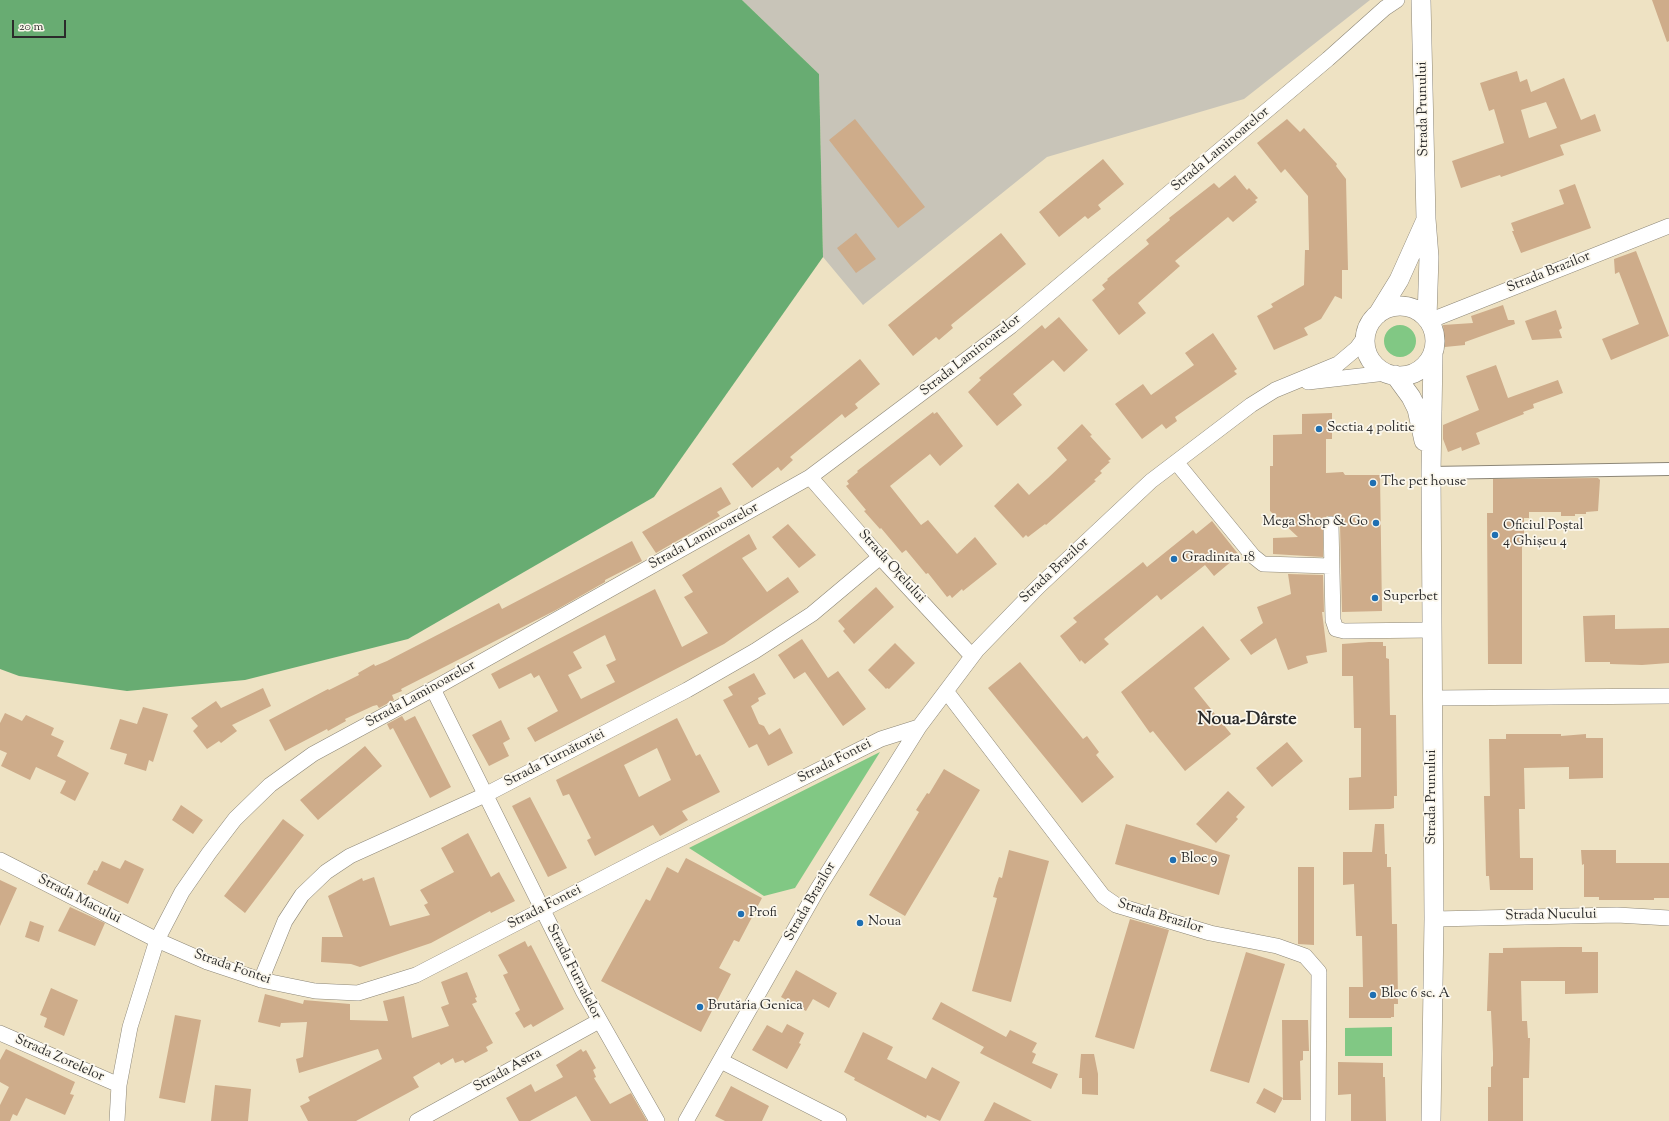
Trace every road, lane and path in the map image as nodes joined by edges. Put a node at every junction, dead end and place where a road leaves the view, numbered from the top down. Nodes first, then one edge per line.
1 (1397, 0) edge
2 (1421, 0) edge
3 (1426, 219) junction
4 (1669, 226) edge
5 (1378, 314) junction
6 (1428, 319) junction
7 (1365, 337) junction
8 (1433, 354) junction
9 (1390, 374) junction
10 (1289, 384) junction
11 (1176, 462) junction
12 (1669, 469) edge
13 (1431, 473) junction
14 (810, 477) junction
15 (1331, 524) dead end
16 (880, 557) junction
17 (1331, 566) junction
18 (1432, 630) junction
19 (972, 656) junction
20 (433, 689) junction
21 (946, 691) junction
22 (1669, 696) edge
23 (1433, 698) junction
24 (919, 727) junction
25 (485, 795) junction
26 (0, 860) edge
27 (542, 910) junction
28 (1669, 918) edge
29 (1434, 919) junction
30 (157, 940) junction
31 (261, 980) junction
32 (598, 1021) junction
33 (0, 1033) edge
34 (721, 1061) junction
35 (119, 1086) junction
36 (117, 1121) edge
37 (417, 1121) edge
38 (657, 1121) edge
39 (686, 1121) edge
40 (839, 1121) edge
41 (1318, 1121) edge
42 (1430, 1121) edge

1 - 14 street, Strada Laminoarelor
2 - 3 street, Strada Prunului
3 - 5 street, Strada Prunului
3 - 6 street, Strada Prunului
4 - 6 street, Strada Brazilor
5 - 6 street
5 - 7 street
6 - 8 street
7 - 9 street
7 - 10 street, Strada Brazilor
8 - 9 street
8 - 13 street, Strada Prunului
9 - 10 street, Strada Brazilor
9 - 13 street, Strada Prunului
10 - 11 street, Strada Brazilor
11 - 17 street
11 - 19 street, Strada Brazilor
12 - 13 street
13 - 18 street, Strada Prunului
14 - 16 street, Strada Oțelului
14 - 20 street, Strada Laminoarelor
15 - 17 street
16 - 19 street, Strada Oțelului
16 - 25 street, Strada Turnătoriei
17 - 18 street
18 - 23 street, Strada Prunului
19 - 21 street, Strada Brazilor
20 - 25 street, Strada Furnalelor
20 - 30 street, Strada Laminoarelor
21 - 24 street, Strada Brazilor
21 - 41 street, Strada Brazilor
22 - 23 street
23 - 29 street, Strada Prunului
24 - 27 street, Strada Fontei
24 - 34 street, Strada Brazilor
25 - 27 street, Strada Furnalelor
25 - 31 street, Strada Turnătoriei
26 - 30 street, Strada Macului
27 - 31 street, Strada Fontei
27 - 32 street, Strada Furnalelor
28 - 29 street, Strada Nucului
29 - 42 street, Strada Prunului
30 - 31 street, Strada Fontei
30 - 35 street, Strada Laminoarelor
32 - 37 street, Strada Astra
32 - 38 street, Strada Furnalelor
33 - 35 street, Strada Zorelelor
34 - 39 street, Strada Brazilor
34 - 40 street
35 - 36 street, Strada Laminoarelor

